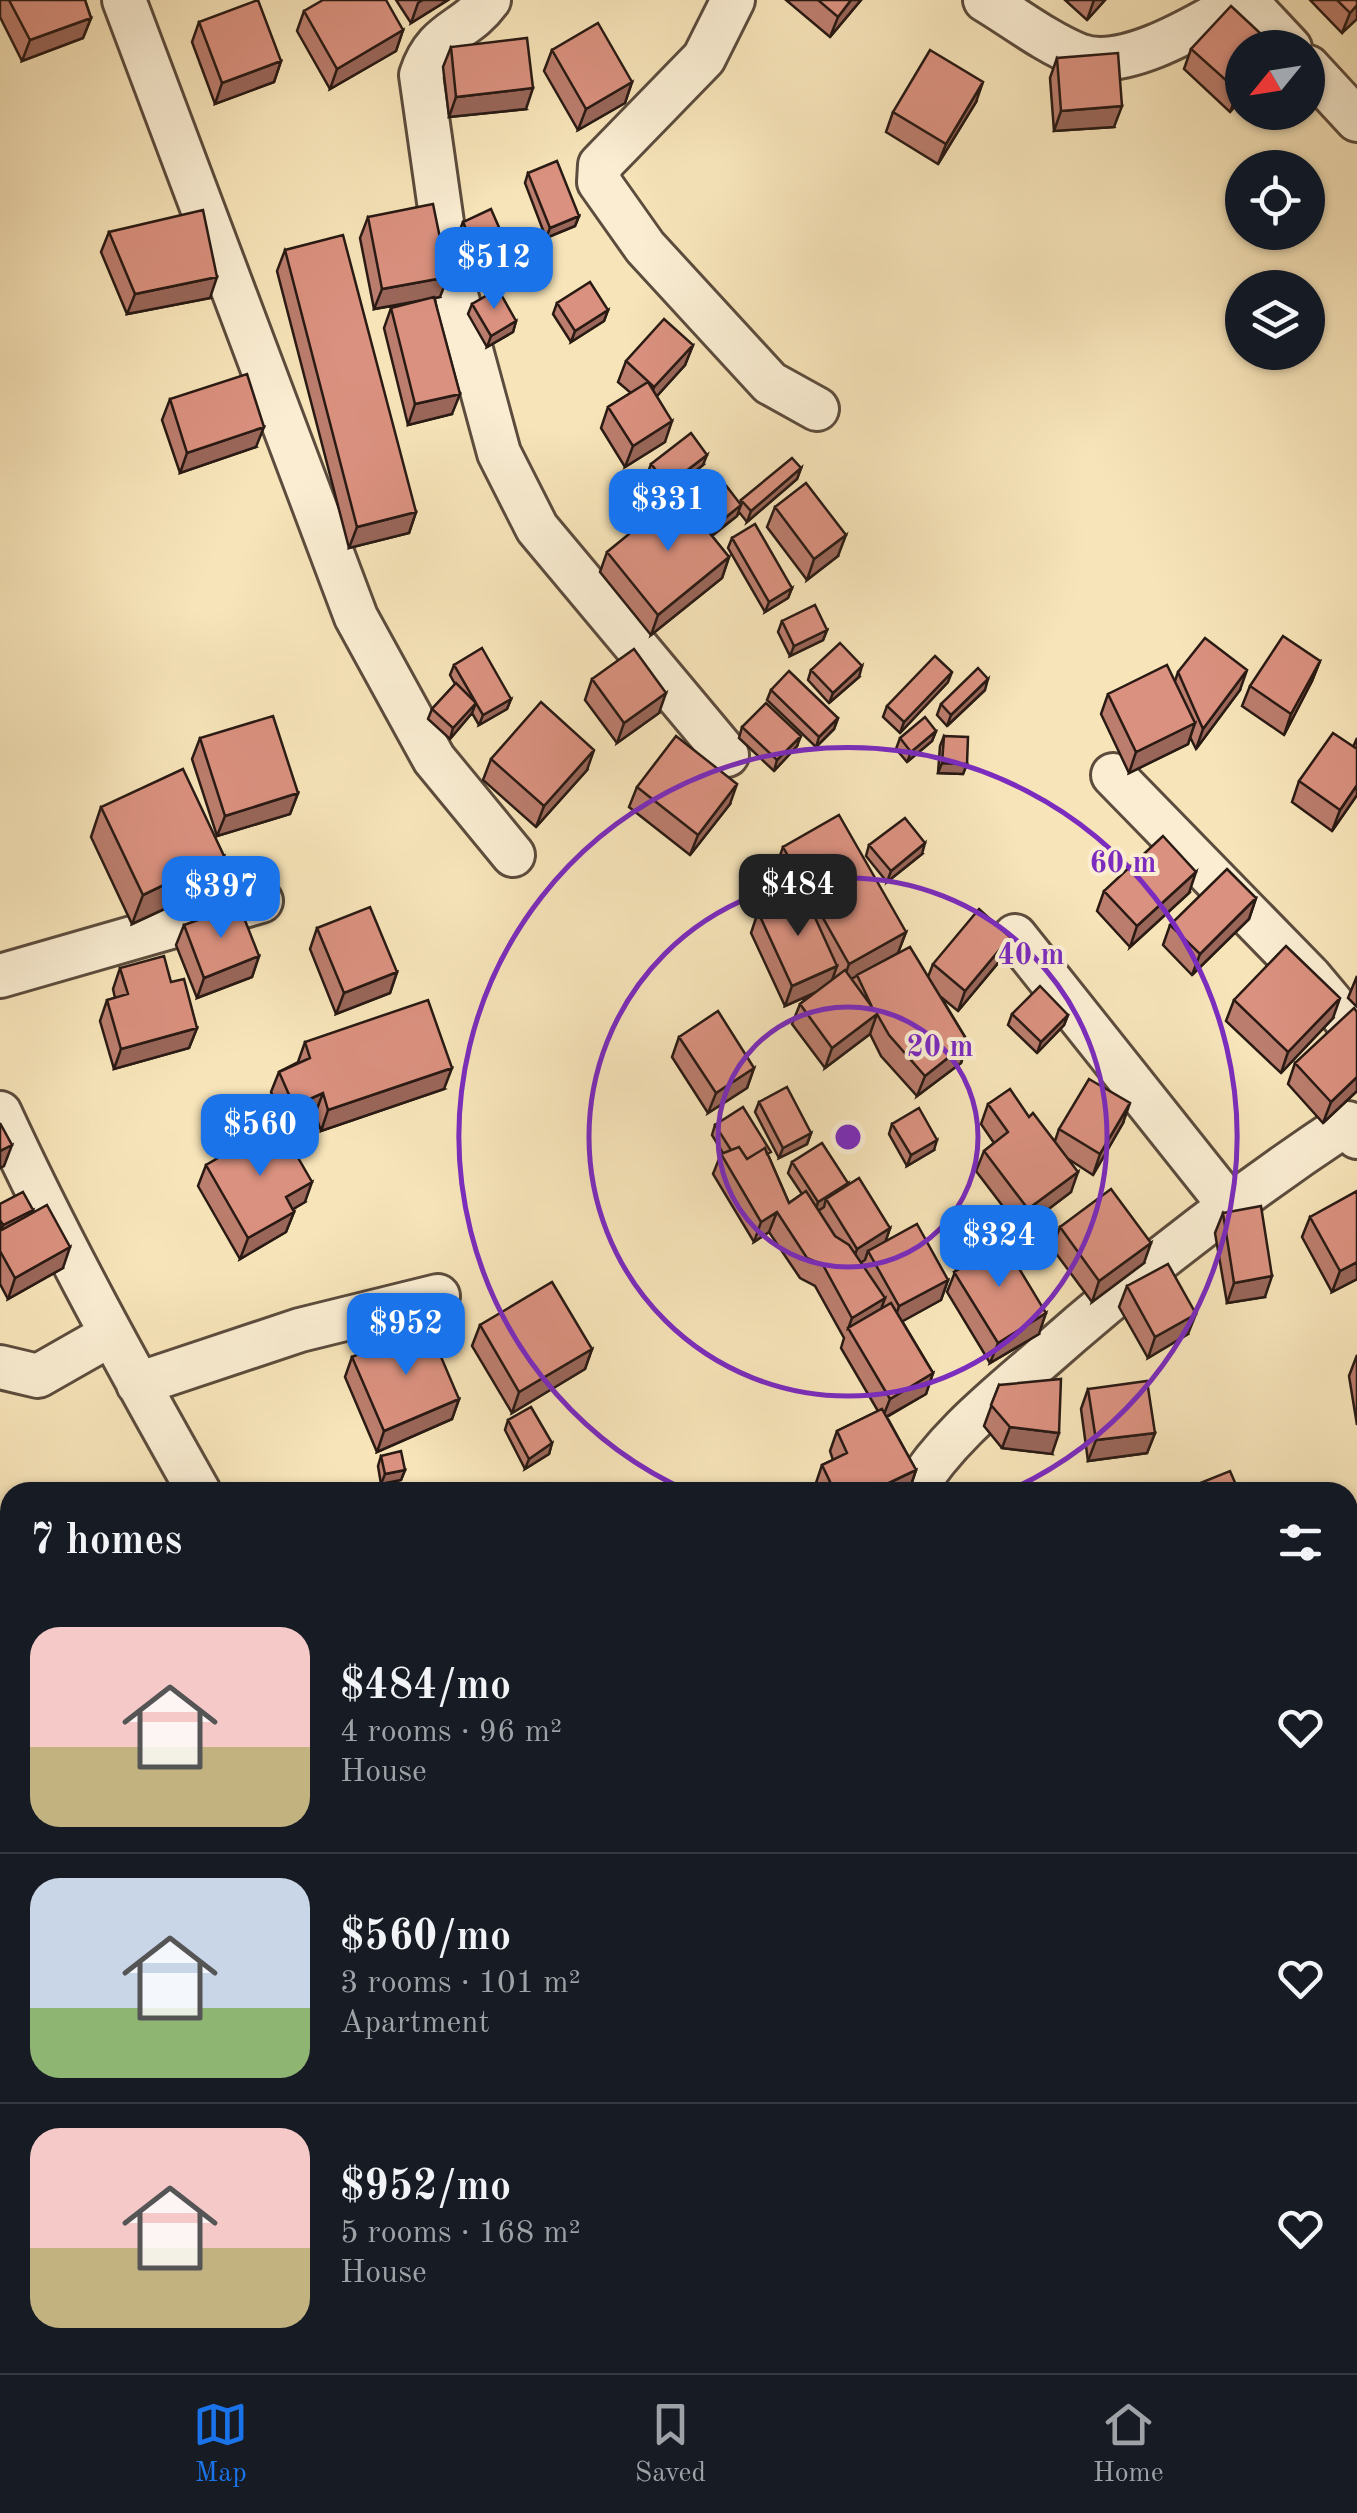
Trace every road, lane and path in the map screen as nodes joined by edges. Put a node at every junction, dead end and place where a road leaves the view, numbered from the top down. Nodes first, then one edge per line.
1 (124, 0) edge
2 (489, 0) edge
3 (733, 0) edge
4 (985, 0) edge
5 (1244, 0) edge
6 (1273, 30) edge
7 (1325, 85) edge
8 (1357, 120) edge
9 (817, 409) dead end
10 (727, 755) dead end
11 (1113, 775) dead end
12 (513, 855) dead end
13 (261, 901) dead end
14 (1015, 936) dead end
15 (0, 976) edge
16 (1357, 1033) edge
17 (0, 1113) edge
18 (1354, 1126) edge
19 (1230, 1206) junction
20 (438, 1296) dead end
21 (110, 1335) junction
22 (0, 1367) edge
23 (138, 1384) junction
24 (193, 1482) edge
25 (921, 1482) edge

1 - 12 street
2 - 10 street
3 - 9 street
4 - 5 street
5 - 6 street
7 - 8 street
11 - 16 street
13 - 15 street
14 - 19 street
17 - 21 street
18 - 19 street
19 - 25 street
20 - 23 street
21 - 22 street
21 - 23 street
23 - 24 street

